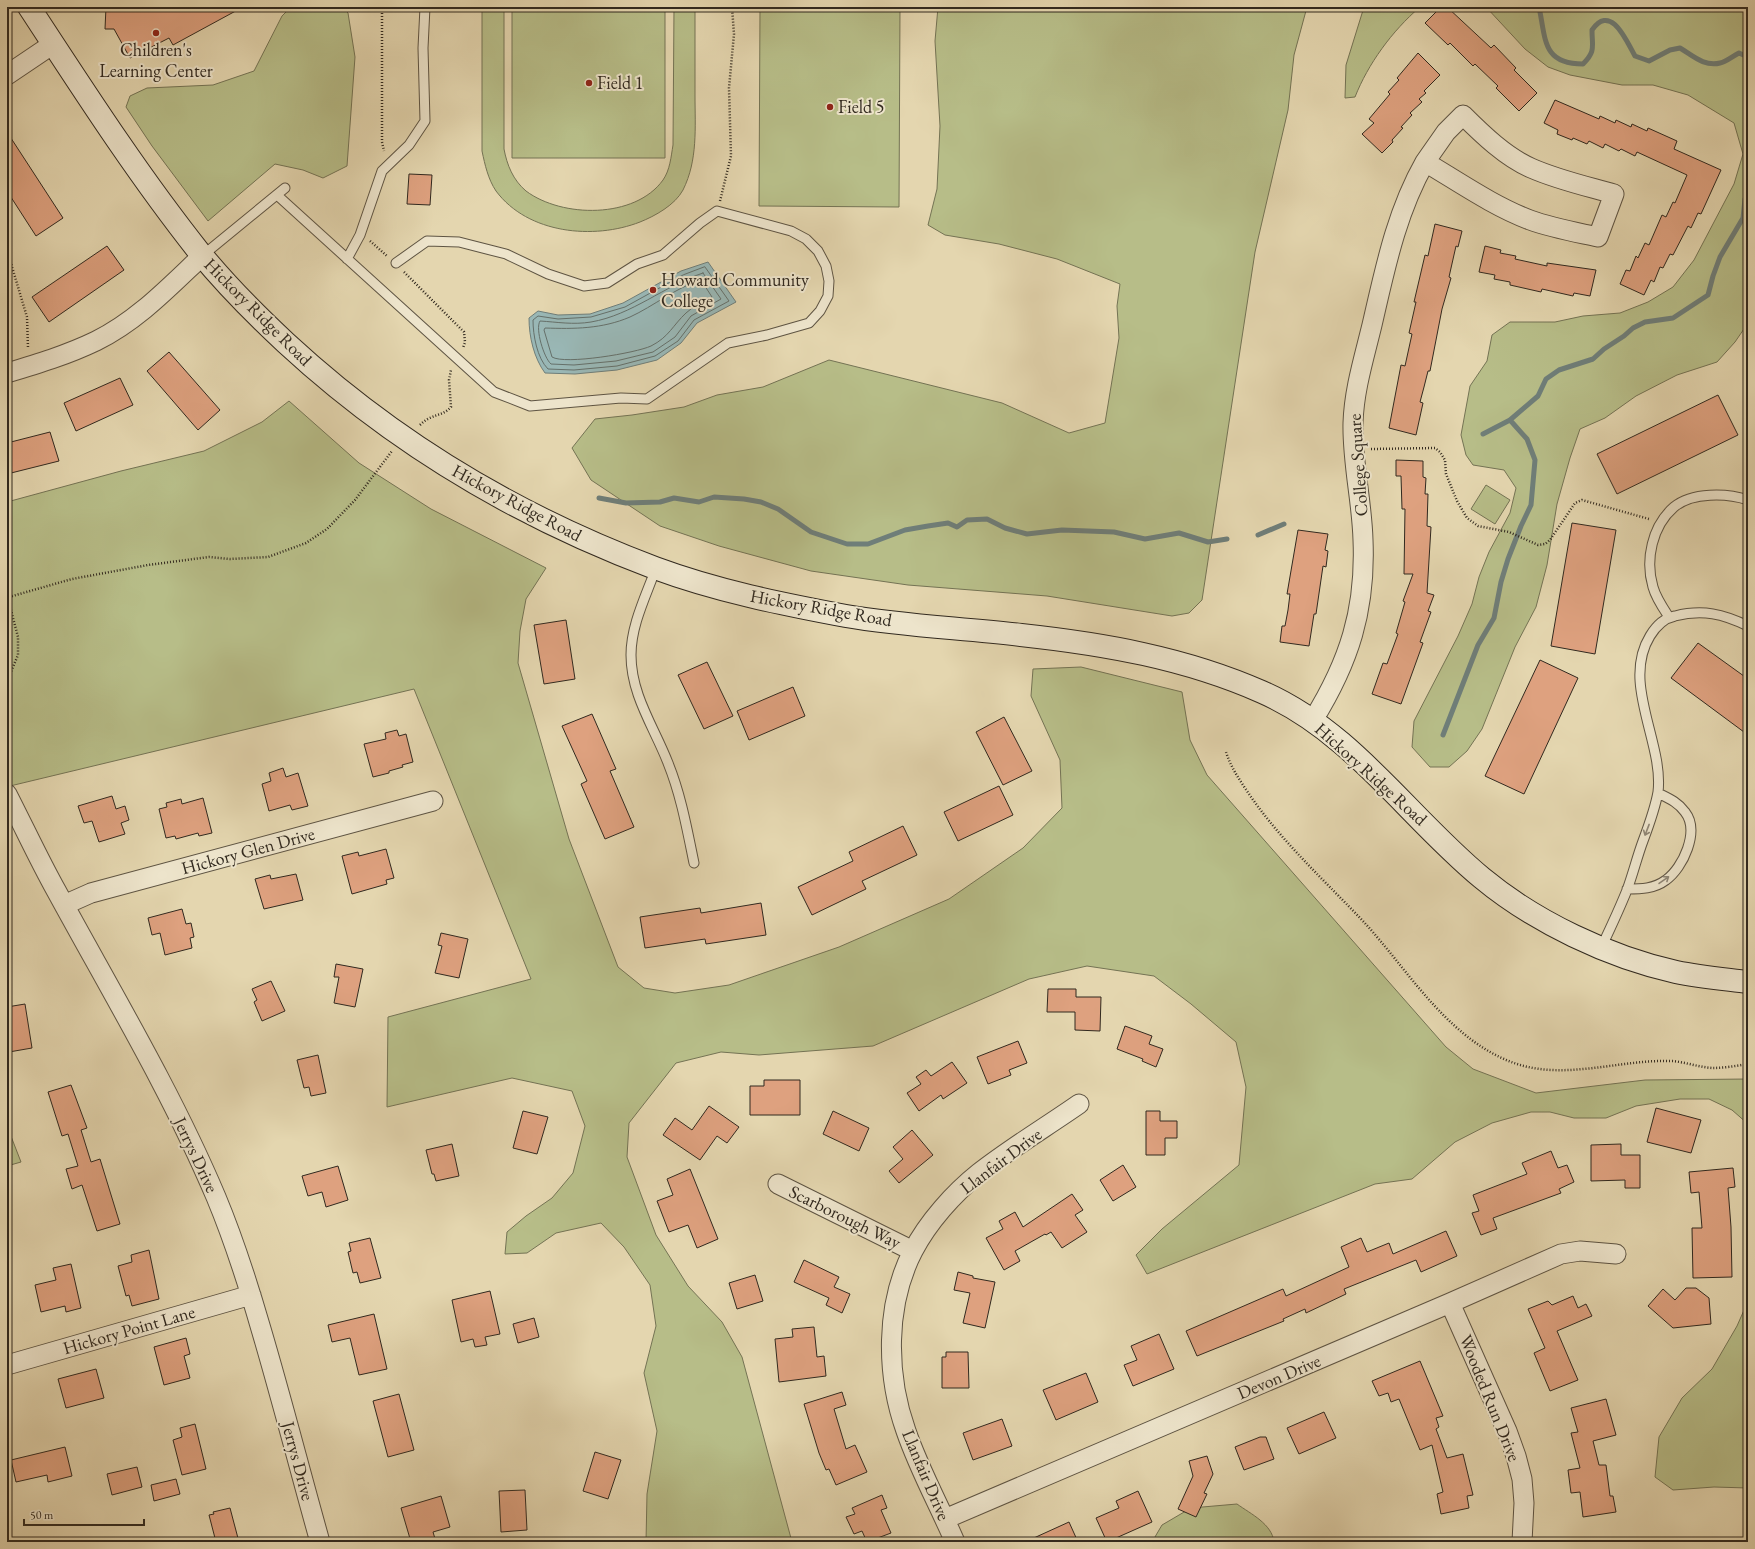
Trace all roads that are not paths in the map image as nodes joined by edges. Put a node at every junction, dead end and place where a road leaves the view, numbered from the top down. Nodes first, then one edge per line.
1 (29, 7) edge
2 (425, 7) edge
3 (53, 44) junction
4 (7, 75) edge
5 (1425, 162) junction
6 (285, 188) dead end
7 (277, 195) junction
8 (202, 256) junction
9 (346, 259) junction
10 (396, 263) road end
11 (7, 373) edge
12 (1748, 500) edge
13 (656, 568) junction
14 (1669, 617) junction
15 (1748, 626) edge
16 (1313, 720) junction
17 (1658, 793) junction
18 (7, 794) edge
19 (433, 801) dead end
20 (694, 863) dead end
21 (1627, 890) junction
22 (64, 905) junction
23 (1601, 948) junction
24 (1748, 982) edge
25 (1080, 1104) dead end
26 (778, 1184) dead end
27 (913, 1251) junction
28 (1616, 1254) dead end
29 (251, 1295) junction
30 (1450, 1303) junction
31 (7, 1365) edge
32 (945, 1519) junction
33 (320, 1542) edge
34 (955, 1542) edge
35 (1522, 1542) edge

1 - 3 street, Hickory Ridge Road
2 - 9 lane
3 - 4 street
3 - 8 street, Hickory Ridge Road
5 - 5 street, College Square
5 - 16 street, College Square
6 - 7 lane
7 - 8 lane
7 - 9 lane
8 - 11 street
8 - 13 street, Hickory Ridge Road
9 - 10 lane
12 - 14 lane
13 - 16 street, Hickory Ridge Road
13 - 20 lane
14 - 15 lane
14 - 17 lane
16 - 23 street, Hickory Ridge Road
17 -> 21 lane
21 -> 17 lane
18 - 22 street, Jerrys Drive
19 - 22 street, Hickory Glen Drive
21 - 23 lane
22 - 29 street, Jerrys Drive
23 - 24 street, Hickory Ridge Road
25 - 27 street, Llanfair Drive
26 - 27 street, Scarborough Way
27 - 32 street, Llanfair Drive
28 - 30 street, Devon Drive
29 - 31 street, Hickory Point Lane
29 - 33 street, Jerrys Drive
30 - 32 street, Devon Drive
30 - 35 street, Wooded Run Drive
32 - 34 street, Llanfair Drive

